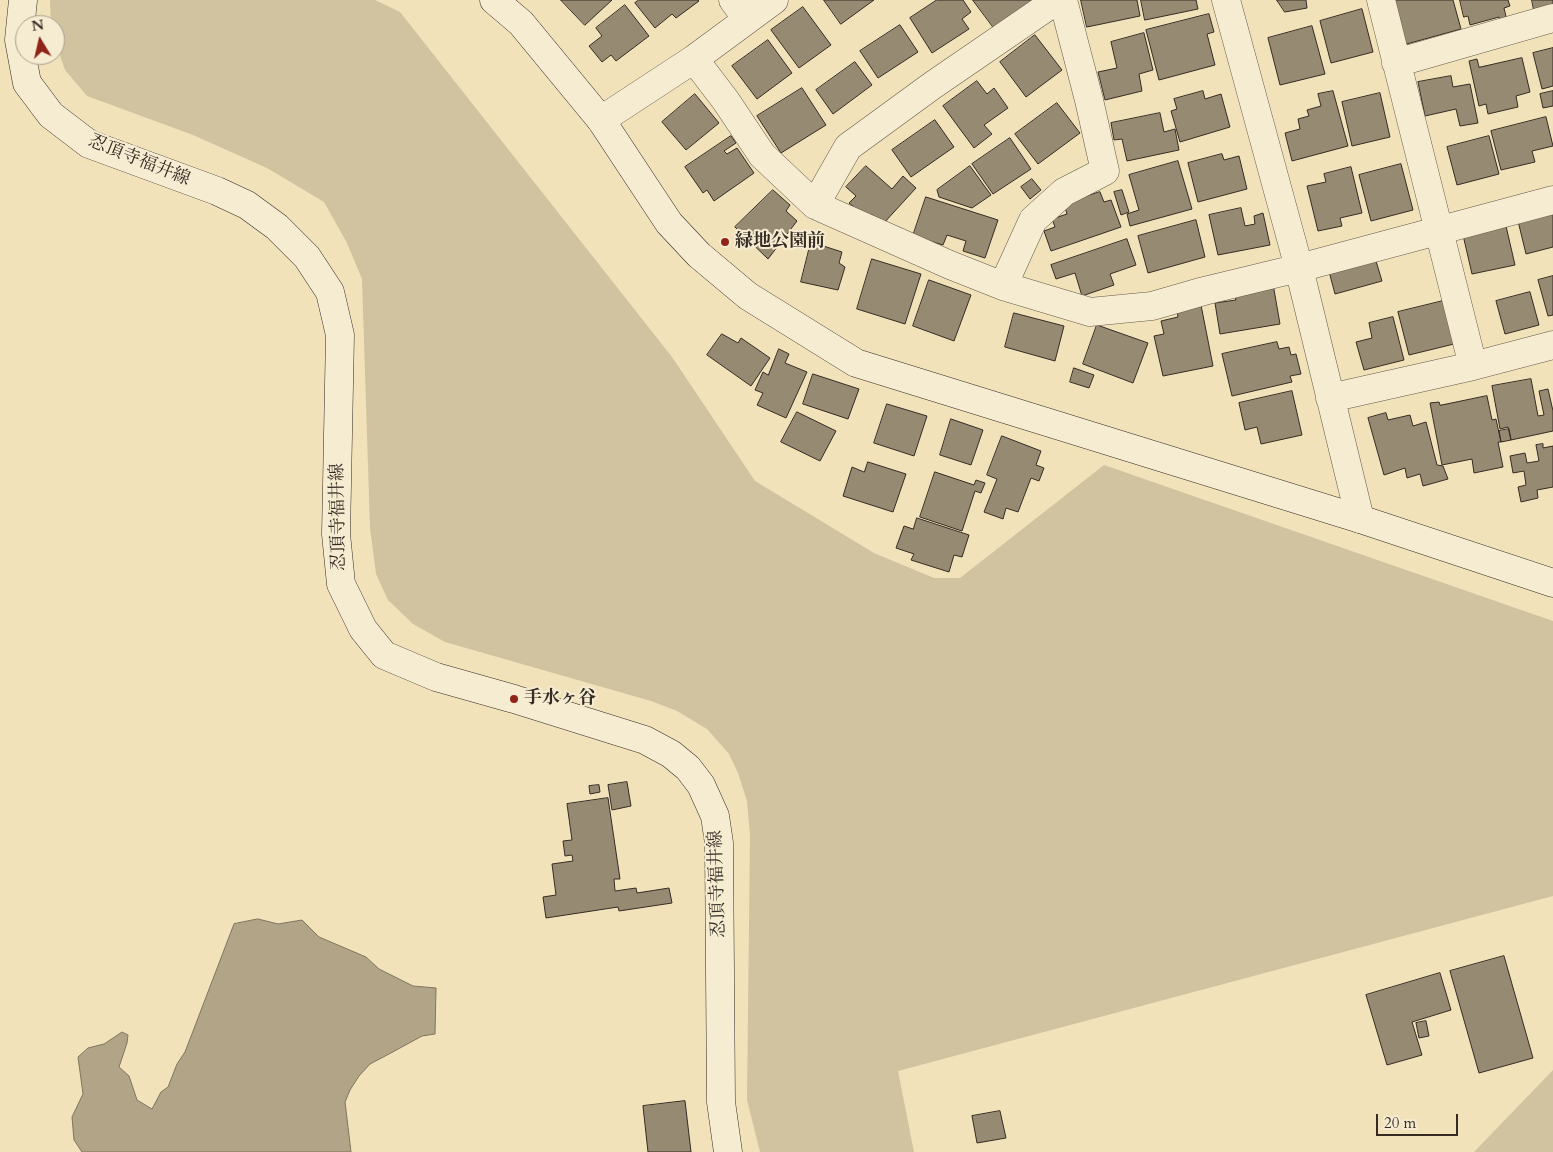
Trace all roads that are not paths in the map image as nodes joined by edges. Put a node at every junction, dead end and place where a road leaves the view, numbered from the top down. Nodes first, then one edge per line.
1 (23, 0) edge
2 (494, 0) edge
3 (774, 0) edge
4 (1057, 0) edge
5 (1063, 0) edge
6 (1226, 0) edge
7 (1380, 0) edge
8 (740, 9) edge
9 (1553, 18) edge
10 (694, 59) junction
11 (1396, 63) junction
12 (601, 120) junction
13 (1553, 200) edge
14 (815, 205) junction
15 (1438, 230) junction
16 (1299, 268) junction
17 (1003, 286) junction
18 (1553, 345) edge
19 (1473, 366) junction
20 (1330, 398) junction
21 (1360, 519) junction
22 (1553, 583) edge
23 (728, 1152) edge

1 - 23 street, 忍頂寺福井線
2 - 12 street
3 - 8 street
4 - 14 street
5 - 17 street
6 - 16 street
7 - 11 street
8 - 10 street
9 - 11 street
10 - 12 street
10 - 14 street
11 - 15 street
12 - 21 street
13 - 15 street
14 - 17 street
15 - 16 street
15 - 19 street
16 - 17 street
16 - 20 street
18 - 19 street
19 - 20 street
20 - 21 street
21 - 22 street

